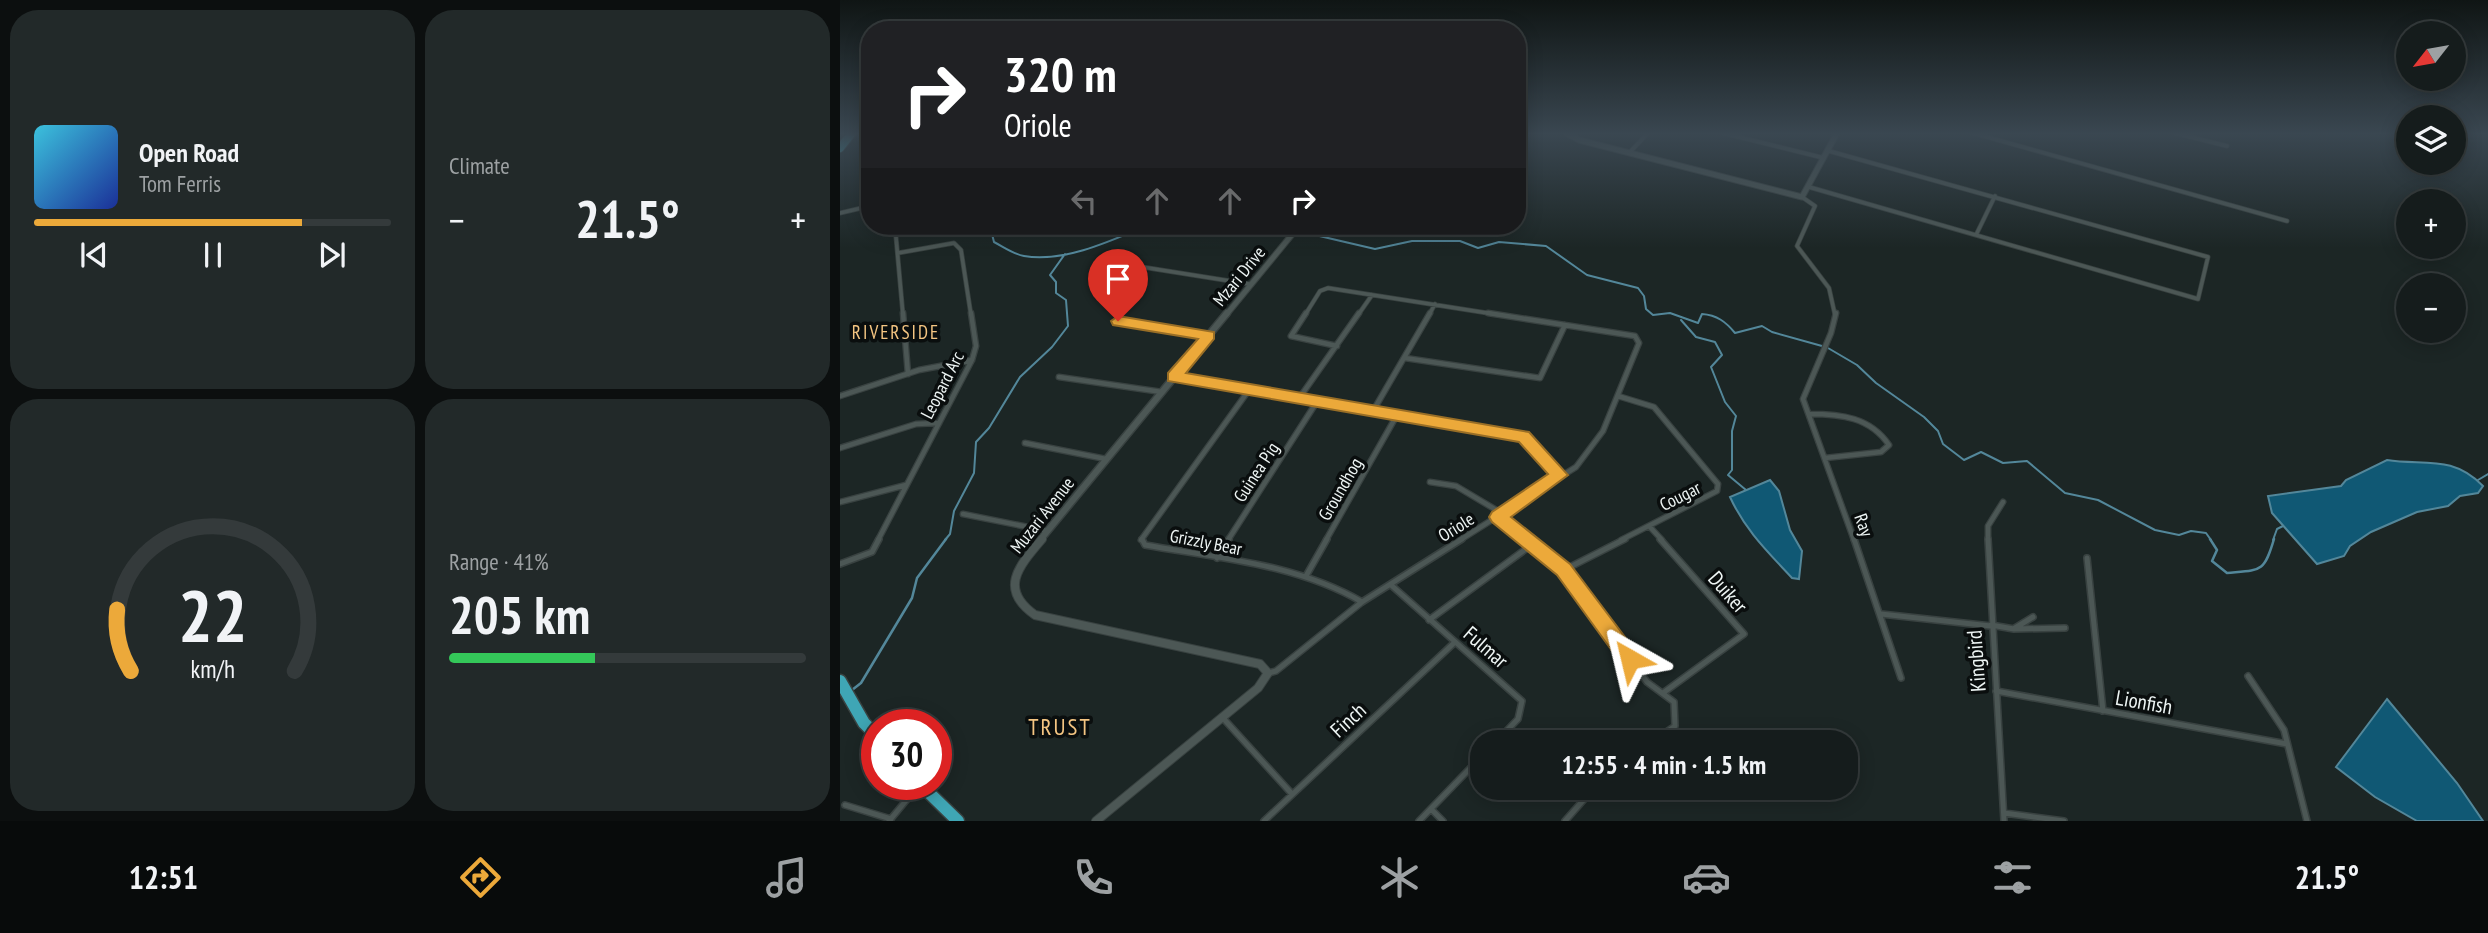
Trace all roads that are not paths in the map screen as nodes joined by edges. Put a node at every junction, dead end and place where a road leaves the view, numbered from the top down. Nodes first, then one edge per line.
1 (1701, 171) edge
2 (1818, 171) edge
3 (1904, 171) edge
4 (2110, 171) edge
5 (1810, 187) junction
6 (1995, 196) junction
7 (1802, 197) junction
8 (861, 208) edge
9 (840, 213) edge
10 (2287, 221) dead end
11 (896, 235) edge
12 (1291, 235) edge
13 (1976, 235) junction
14 (898, 253) junction
15 (1116, 263) dead end
16 (1249, 284) junction
17 (1372, 295) junction
18 (1435, 304) junction
19 (1118, 321) dead end
20 (1566, 325) junction
21 (1209, 335) junction
22 (1337, 346) junction
23 (1405, 358) junction
24 (972, 360) junction
25 (908, 374) junction
26 (1059, 377) dead end
27 (1174, 377) junction
28 (1249, 390) junction
29 (1162, 392) junction
30 (840, 396) edge
31 (1618, 396) junction
32 (1300, 397) junction
33 (1318, 401) junction
34 (1373, 411) junction
35 (1808, 414) junction
36 (1396, 415) junction
37 (939, 423) junction
38 (1025, 443) dead end
39 (840, 448) edge
40 (1825, 458) junction
41 (1106, 459) junction
42 (1560, 475) junction
43 (1430, 482) dead end
44 (906, 485) junction
45 (840, 502) edge
46 (2003, 502) dead end
47 (963, 514) dead end
48 (1500, 516) junction
49 (1650, 527) junction
50 (1048, 531) junction
51 (1531, 546) junction
52 (1217, 558) junction
53 (2087, 558) dead end
54 (840, 565) edge
55 (1564, 570) junction
56 (1306, 576) junction
57 (1391, 585) junction
58 (1362, 602) junction
59 (1881, 614) junction
60 (2033, 617) dead end
61 (1429, 620) junction
62 (1991, 625) junction
63 (2065, 628) dead end
64 (2014, 629) junction
65 (1454, 643) junction
66 (1268, 673) junction
67 (2248, 676) dead end
68 (1901, 678) dead end
69 (840, 681) edge
70 (1996, 691) junction
71 (1662, 693) junction
72 (2104, 711) junction
73 (1222, 717) junction
74 (861, 718) edge
75 (1508, 730) edge
76 (1669, 730) edge
77 (2287, 744) junction
78 (1470, 768) edge
79 (1292, 794) junction
80 (907, 800) edge
81 (936, 800) edge
82 (1583, 800) edge
83 (845, 805) dead end
84 (1431, 809) junction
85 (2004, 817) edge
86 (890, 820) edge
87 (958, 821) edge
88 (1096, 821) edge
89 (1264, 821) edge
90 (1419, 821) edge
91 (1443, 821) edge
92 (1564, 821) edge
93 (2064, 821) edge
94 (2307, 821) edge

1 - 7 street
2 - 5 street
3 - 6 street
4 - 10 street
5 - 7 street
5 - 13 street
6 - 13 street
6 - 13 street
7 - 35 street, Ray
8 - 9 street
11 - 14 street
12 - 16 street, Mzari Drive
14 - 24 street, Leopard Arc
14 - 25 street
15 - 16 street
16 - 21 street, Mzari Drive
17 - 18 street
17 - 22 street
17 - 22 street
18 - 20 street
18 - 23 street
19 - 21 street
20 - 23 street
20 - 31 street, Oriole
21 - 27 street, Mzari Drive
22 - 32 street
23 - 34 street
24 - 25 street
24 - 37 street, Leopard Arc
25 - 30 street
26 - 29 street
27 - 28 street
27 - 29 street, Muzari Avenue
28 - 32 street
28 - 52 street, Grizzly Bear
29 - 41 street, Muzari Avenue
31 - 42 street, Oriole
31 - 49 street, Cougar
32 - 33 street
33 - 34 street
33 - 52 street, Guinea Pig
34 - 36 street
35 - 40 street, Ray
35 - 40 street
36 - 42 street
36 - 56 street, Groundhog
37 - 39 street
37 - 44 street, Leopard Arc
38 - 41 street
40 - 59 street, Ray
41 - 50 street, Muzari Avenue
42 - 48 street, Oriole
43 - 48 street
44 - 45 street
44 - 54 street, Leopard Arc
46 - 62 street, Kingbird
47 - 50 street
48 - 51 street
48 - 57 street, Oriole
49 - 55 street, Cougar
49 - 71 street, Duiker
50 - 66 street, Muzari Avenue
51 - 55 street
51 - 61 street
52 - 56 street, Grizzly Bear
53 - 72 street
55 - 71 street
56 - 58 street, Grizzly Bear
57 - 58 street, Oriole
57 - 61 street, Fulmar
58 - 66 street, Oriole
59 - 62 street
59 - 68 street, Ray
60 - 64 street
61 - 65 street, Fulmar
62 - 64 street
62 - 70 street, Kingbird
63 - 64 street
65 - 75 street, Fulmar
65 - 79 street, Finch
66 - 73 street
67 - 77 street
69 - 74 highway
70 - 72 street, Lionfish
70 - 85 street, Kingbird
71 - 76 street
72 - 77 street, Lionfish
73 - 79 street
73 - 88 street
77 - 94 street
78 - 84 street
79 - 89 street, Finch
80 - 86 street
81 - 87 highway
82 - 92 street
83 - 86 street
84 - 90 street
84 - 91 street
85 - 93 street

